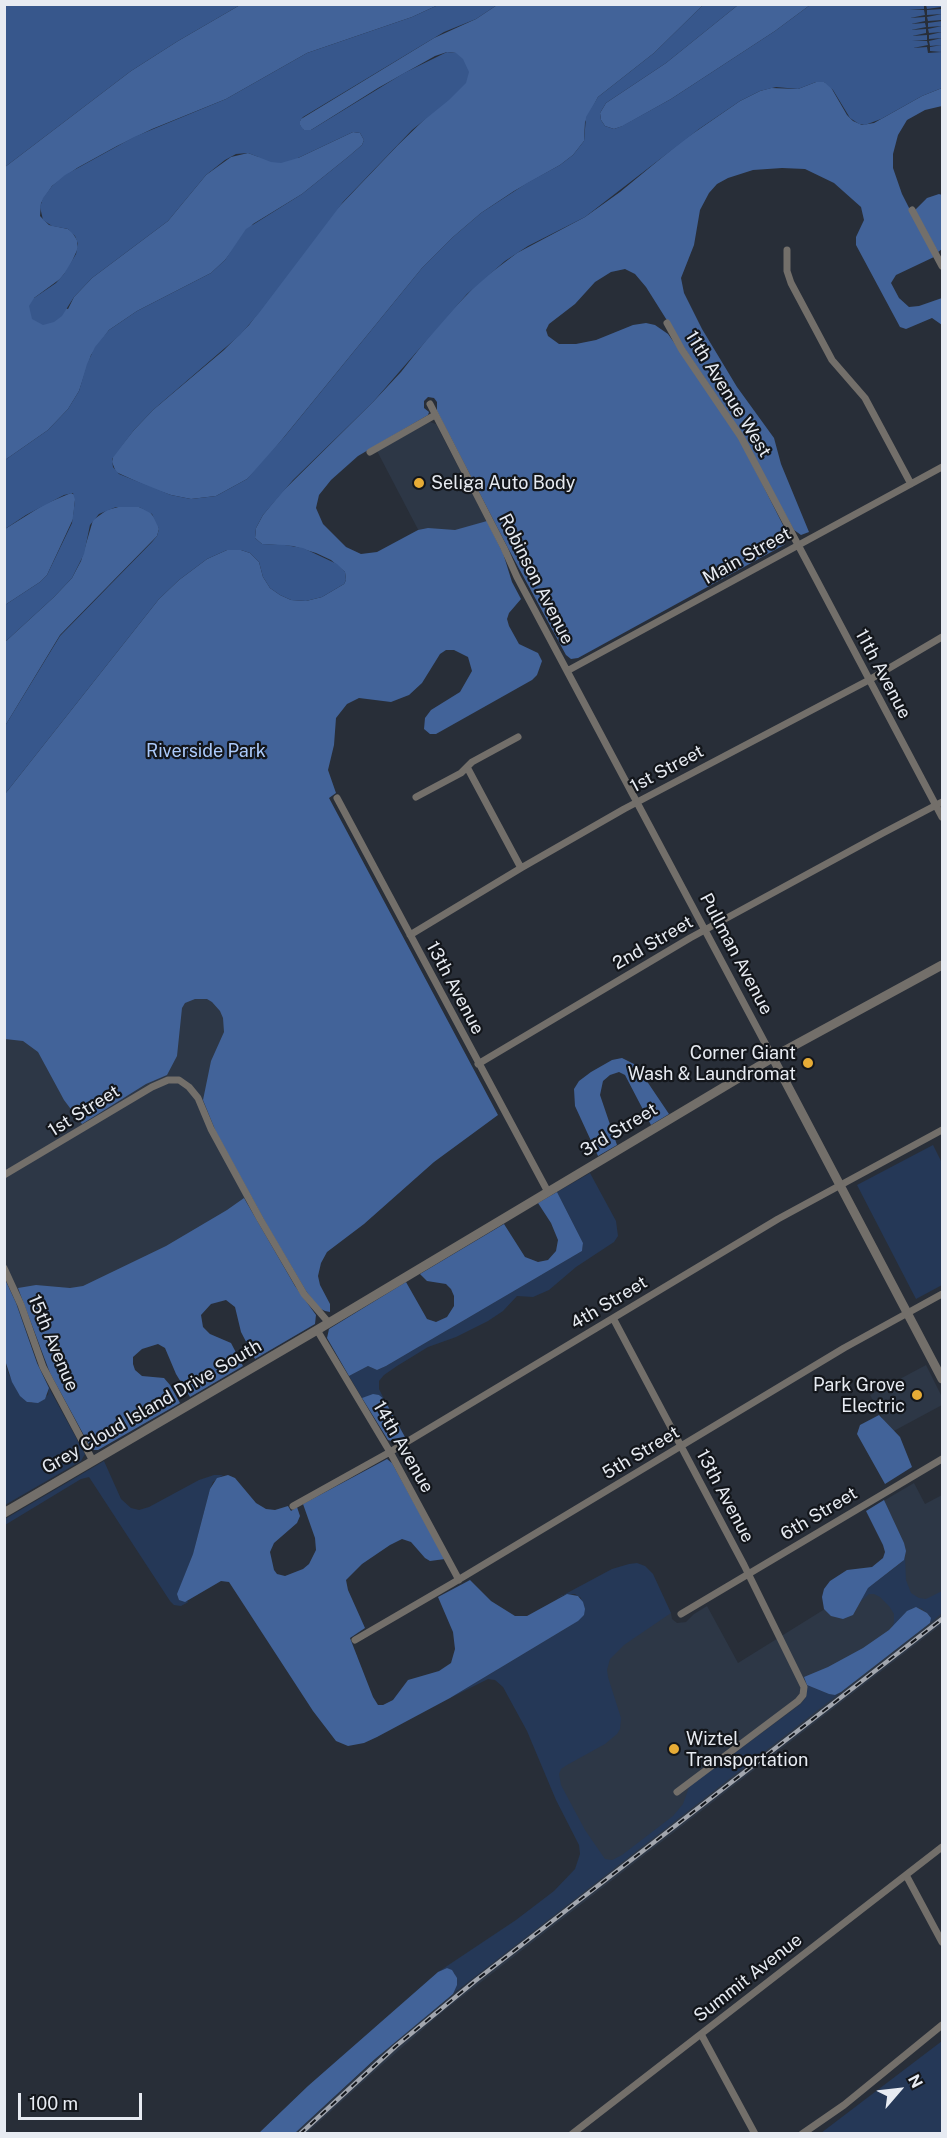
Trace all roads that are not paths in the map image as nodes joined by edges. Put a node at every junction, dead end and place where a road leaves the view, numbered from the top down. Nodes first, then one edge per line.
1 (912, 210) dead end
2 (787, 250) dead end
3 (942, 266) edge
4 (667, 323) dead end
5 (430, 404) dead end
6 (435, 415) junction
7 (370, 452) dead end
8 (942, 467) edge
9 (911, 484) junction
10 (798, 546) junction
11 (942, 637) edge
12 (567, 671) junction
13 (869, 680) junction
14 (518, 738) dead end
15 (467, 767) junction
16 (416, 796) dead end
17 (337, 798) dead end
18 (637, 802) junction
19 (939, 804) edge
20 (942, 817) edge
21 (521, 868) junction
22 (704, 930) junction
23 (410, 935) junction
24 (942, 965) edge
25 (773, 1058) junction
26 (478, 1064) junction
27 (942, 1130) edge
28 (4, 1175) edge
29 (840, 1185) junction
30 (548, 1192) junction
31 (4, 1268) edge
32 (942, 1294) edge
33 (908, 1313) junction
34 (614, 1318) junction
35 (328, 1323) junction
36 (317, 1330) junction
37 (942, 1379) edge
38 (682, 1446) junction
39 (390, 1452) junction
40 (942, 1459) edge
41 (93, 1461) junction
42 (293, 1506) dead end
43 (4, 1513) edge
44 (749, 1574) junction
45 (459, 1580) junction
46 (681, 1614) dead end
47 (355, 1640) dead end
48 (677, 1792) dead end
49 (942, 1846) edge
50 (906, 1875) junction
51 (942, 1942) edge
52 (942, 2025) edge
53 (701, 2034) junction
54 (572, 2133) edge
55 (755, 2133) edge
56 (802, 2133) edge

1 - 3 street
2 - 9 street
4 - 10 street, 11th Avenue West
5 - 6 street, Robinson Avenue
6 - 7 street
6 - 12 street, Robinson Avenue
8 - 9 street, Main Street
9 - 10 street, Main Street
10 - 12 street, Main Street
10 - 13 street, 11th Avenue
11 - 13 street, 1st Street
12 - 18 street, Pullman Avenue
13 - 18 street, 1st Street
13 - 19 street, 11th Avenue
14 - 15 street
15 - 16 street
15 - 21 street
17 - 23 street, 13th Avenue
18 - 21 street, 1st Street
18 - 22 street, Pullman Avenue
19 - 20 street, 11th Avenue
19 - 22 street, 2nd Street
21 - 23 street, 1st Street
22 - 25 street, Pullman Avenue
22 - 26 street, 2nd Street
23 - 26 street, 13th Avenue
24 - 25 street, 3rd Street
25 - 29 street, Pullman Avenue
25 - 30 street, 3rd Street
26 - 30 street, 13th Avenue
27 - 29 street, 4th Street
28 - 35 street, 1st Street
29 - 33 street, Pullman Avenue
29 - 34 street, 4th Street
30 - 35 street, 3rd Street
31 - 41 street, 15th Avenue
32 - 33 street, 5th Street
33 - 37 street, Pullman Avenue
33 - 38 street, 5th Street
34 - 38 street, 13th Avenue
34 - 39 street, 4th Street
35 - 36 street, 3rd Street
36 - 39 street, 14th Avenue
36 - 41 street, Grey Cloud Island Drive South
38 - 44 street, 13th Avenue
38 - 45 street, 5th Street
39 - 42 street, 4th Street
39 - 45 street, 14th Avenue
40 - 44 street, 6th Street
41 - 43 street, Grey Cloud Island Drive South
44 - 46 street, 6th Street
44 - 48 street, 13th Avenue
45 - 47 street, 5th Street
49 - 50 street, Summit Avenue
50 - 51 street
50 - 53 street, Summit Avenue
52 - 56 street
53 - 54 street, Summit Avenue
53 - 55 street

